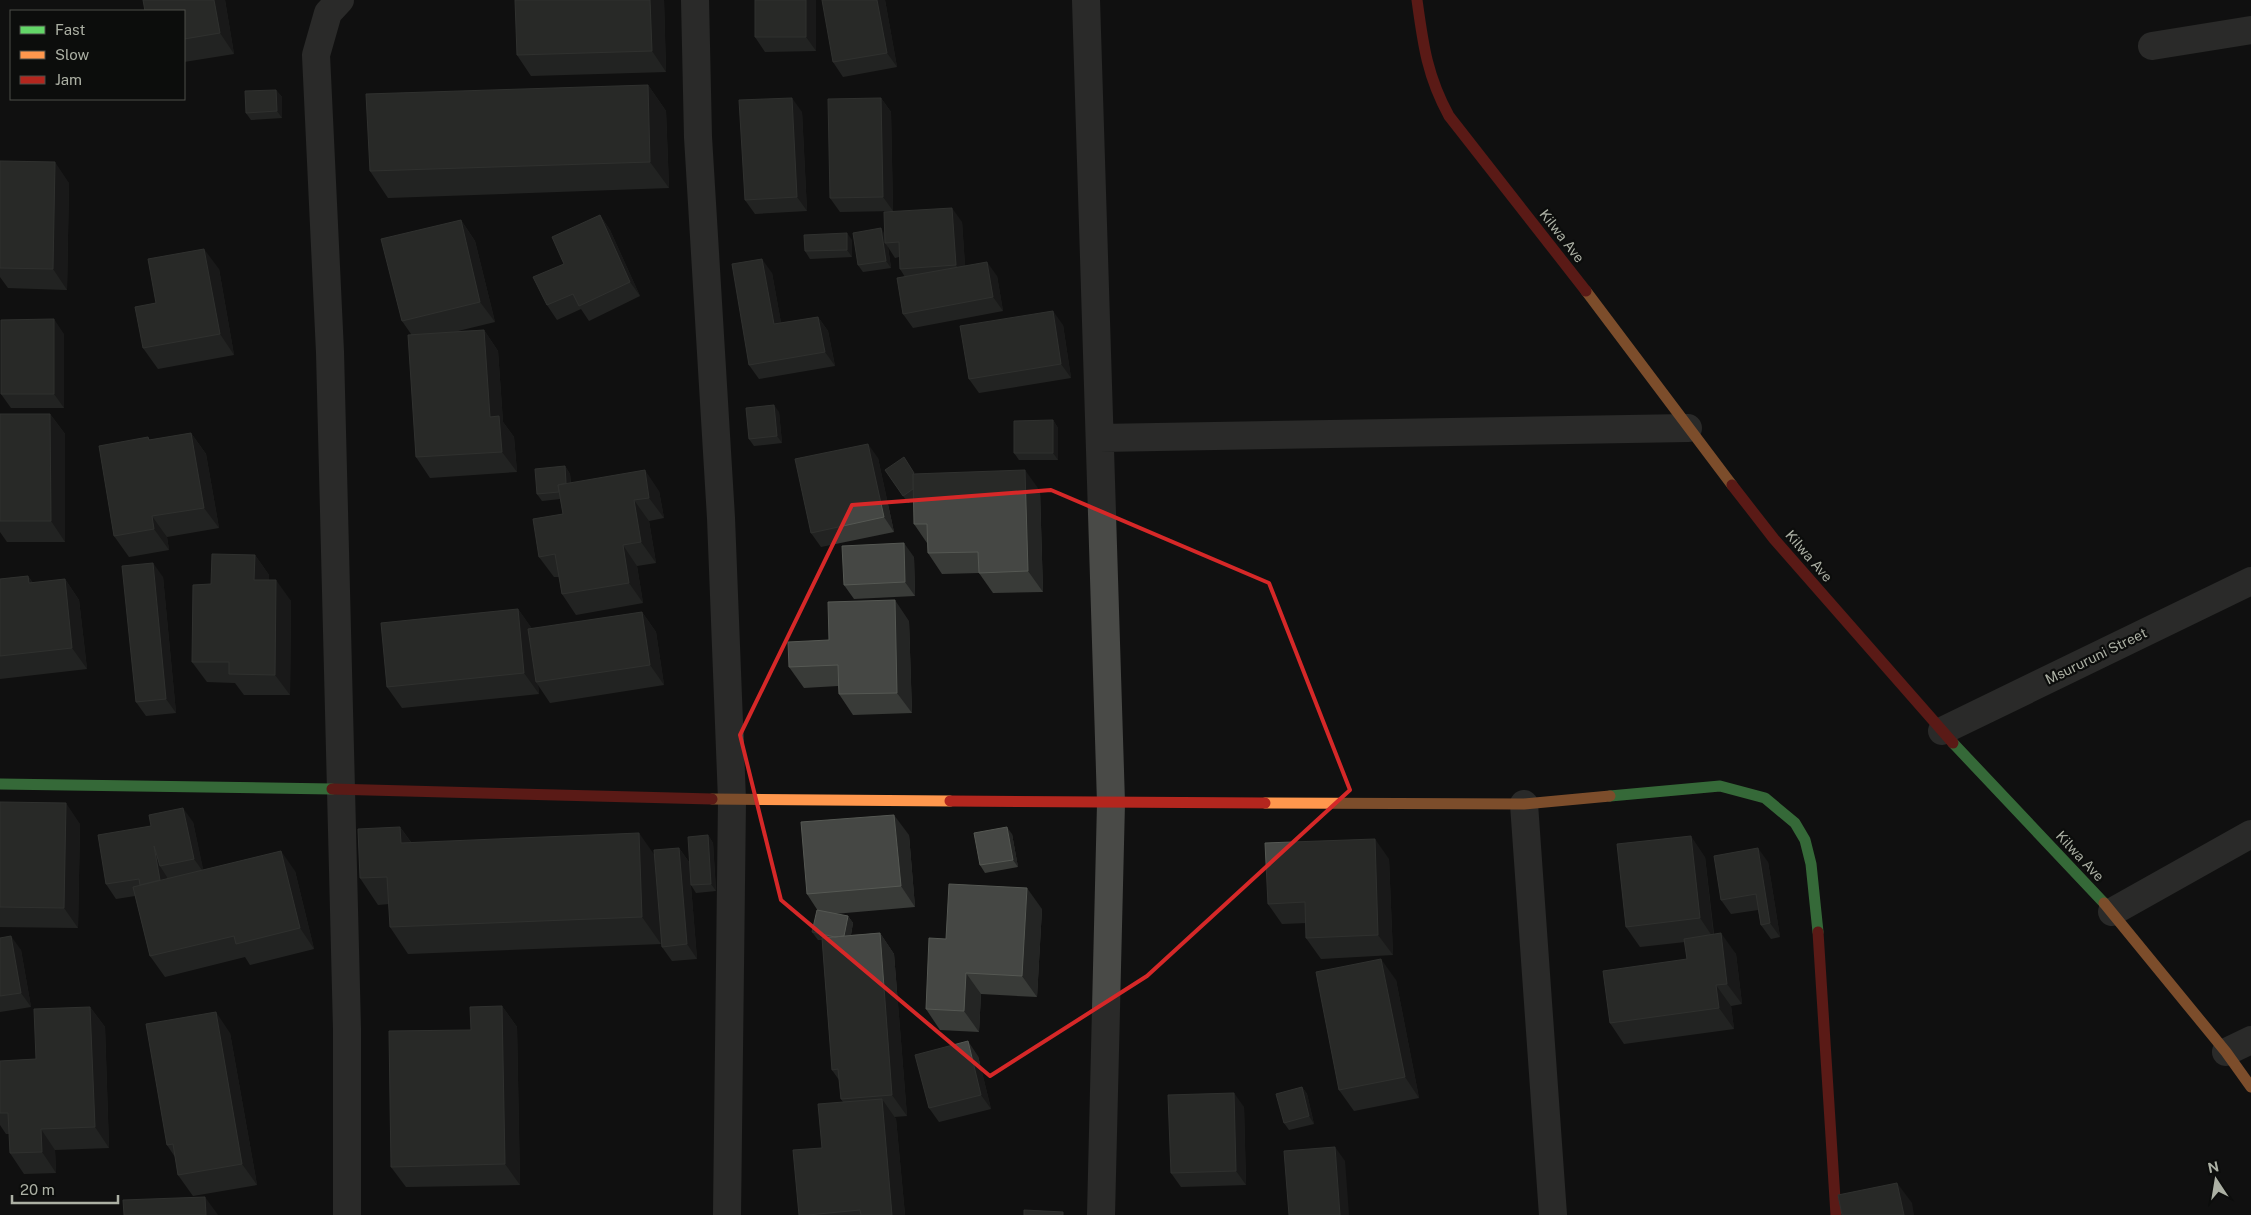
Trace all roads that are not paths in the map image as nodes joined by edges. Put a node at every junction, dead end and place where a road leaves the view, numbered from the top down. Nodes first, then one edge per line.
1 (695, 0) edge
2 (1086, 0) edge
3 (1417, 0) edge
4 (331, 4) edge
5 (2251, 30) edge
6 (2152, 46) dead end
7 (1688, 428) junction
8 (1100, 438) junction
9 (2251, 581) edge
10 (1942, 731) junction
11 (0, 784) edge
12 (339, 789) junction
13 (732, 800) junction
14 (1112, 802) junction
15 (1524, 804) junction
16 (2251, 834) edge
17 (2112, 912) junction
18 (2251, 1040) edge
19 (2226, 1052) junction
20 (2251, 1087) edge
21 (347, 1215) edge
22 (727, 1215) edge
23 (1101, 1215) edge
24 (1553, 1215) edge
25 (1836, 1215) edge

1 - 13 street
2 - 8 street
3 - 7 street, Kilwa Ave
4 - 12 street
5 - 6 street
7 - 8 street
7 - 10 street, Kilwa Ave
8 - 14 street
9 - 10 street, Msururuni Street
10 - 17 street, Kilwa Ave
11 - 12 street
12 - 13 street
12 - 21 street
13 - 14 street
13 - 22 street
14 - 15 street
14 - 23 street
15 - 24 street
15 - 25 street
16 - 17 street
17 - 19 street, Kilwa Ave
18 - 19 street
19 - 20 street, Kilwa Ave

